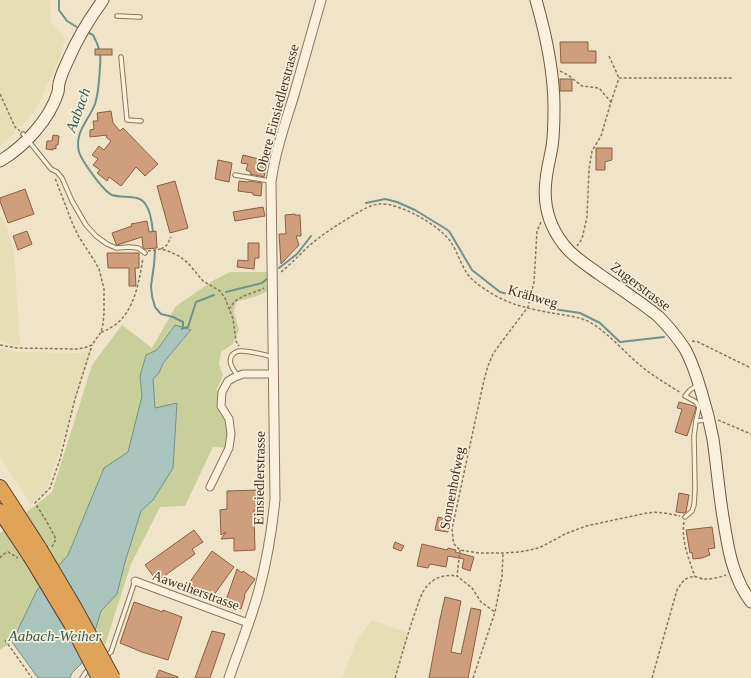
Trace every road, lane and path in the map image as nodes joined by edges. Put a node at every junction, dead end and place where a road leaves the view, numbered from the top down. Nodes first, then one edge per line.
1 (103, 0) edge
2 (321, 0) edge
3 (536, 0) edge
4 (116, 16) dead end
5 (140, 16) dead end
6 (609, 56) dead end
7 (121, 57) dead end
8 (551, 66) junction
9 (619, 78) junction
10 (732, 78) dead end
11 (0, 94) edge
12 (611, 102) junction
13 (141, 121) dead end
14 (25, 137) junction
15 (0, 153) edge
16 (0, 161) edge
17 (51, 169) junction
18 (235, 175) dead end
19 (271, 182) junction
20 (548, 214) junction
21 (171, 237) dead end
22 (161, 249) junction
23 (145, 253) joint
24 (571, 253) junction
25 (143, 258) dead end
26 (288, 266) dead end
27 (273, 275) junction
28 (528, 308) junction
29 (228, 309) junction
30 (101, 332) junction
31 (680, 342) junction
32 (0, 345) edge
33 (92, 345) junction
34 (240, 350) junction
35 (274, 357) junction
36 (751, 368) edge
37 (274, 374) junction
38 (238, 376) junction
39 (700, 385) junction
40 (685, 396) junction
41 (709, 420) junction
42 (696, 422) junction
43 (751, 434) edge
44 (0, 487) edge
45 (210, 487) dead end
46 (0, 511) edge
47 (684, 517) junction
48 (460, 550) junction
49 (35, 553) junction
50 (503, 553) junction
51 (0, 558) edge
52 (735, 572) junction
53 (457, 576) junction
54 (695, 577) junction
55 (135, 581) joint
56 (751, 602) edge
57 (495, 612) junction
58 (248, 623) junction
59 (5, 640) dead end
60 (31, 678) edge
61 (82, 678) edge
62 (100, 678) edge
63 (113, 678) edge
64 (229, 678) edge
65 (395, 678) edge
66 (473, 678) edge
67 (652, 678) edge

1 - 14 main road
2 - 19 street, Obere Einsiedlerstrasse
3 - 8 main road, Zugerstrasse
4 - 5 lane
6 - 9 path
7 - 13 lane
8 - 12 path
8 - 20 main road, Zugerstrasse
9 - 10 path
9 - 12 path
11 - 14 path
12 - 24 path
14 - 15 main road
14 - 16 main road
14 - 17 lane
17 - 23 lane
17 - 30 path
18 - 19 lane
19 - 27 street, Obere Einsiedlerstrasse
20 - 24 main road, Zugerstrasse
20 - 28 path, Sonnenhofweg
21 - 22 path
22 - 23 path
22 - 29 path
24 - 31 main road, Zugerstrasse
25 - 30 path
26 - 28 path, Krähweg
27 - 29 path
27 - 35 street, Einsiedlerstrasse
28 - 40 path, Krähweg
28 - 48 path, Sonnenhofweg
29 - 34 path
30 - 33 path
31 - 36 path
31 - 39 main road, Zugerstrasse
32 - 33 path
33 - 49 path
34 - 35 lane
34 - 38 lane
35 - 37 street, Einsiedlerstrasse
37 - 38 street
37 - 58 street, Einsiedlerstrasse
38 - 45 street
39 - 40 lane
39 - 41 main road, Zugerstrasse
40 - 42 lane
41 - 42 lane
41 - 43 path
41 - 52 main road, Zugerstrasse
42 - 47 lane
44 - 49 highway
46 - 49 highway
47 - 50 path, Sonnenhofweg
47 - 54 path
48 - 50 path, Sonnenhofweg
48 - 53 path
49 - 51 path
49 - 62 highway, bridge
49 - 63 highway, bridge
50 - 57 path
52 - 54 path
52 - 56 main road, Zugerstrasse
53 - 57 path
53 - 65 path
54 - 67 path
55 - 58 street, Aaweiherstrasse
55 - 61 lane
57 - 66 path
58 - 64 street, Einsiedlerstrasse
59 - 60 path

